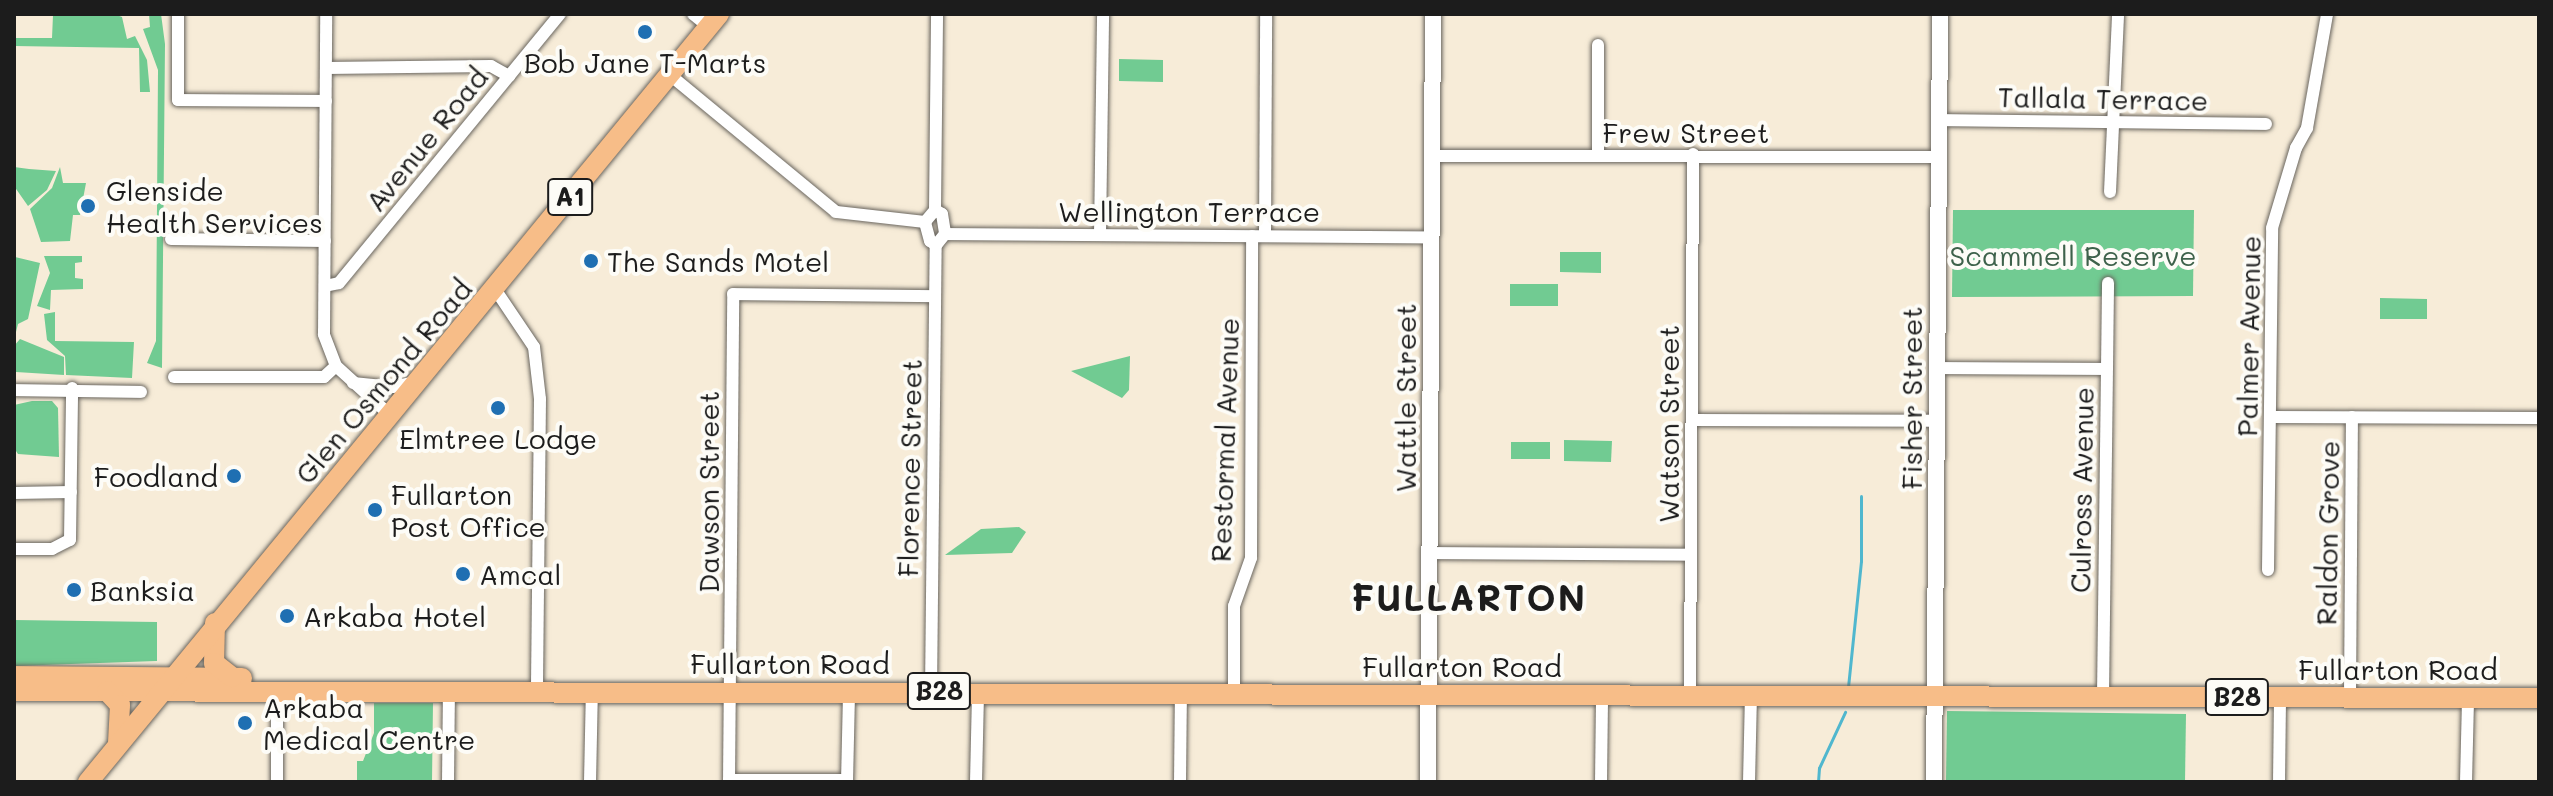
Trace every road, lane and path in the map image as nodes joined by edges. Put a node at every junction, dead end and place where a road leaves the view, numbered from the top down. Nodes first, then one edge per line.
1 (178, 14) edge
2 (326, 14) edge
3 (560, 14) edge
4 (937, 14) edge
5 (1103, 14) edge
6 (1266, 14) edge
7 (1433, 14) edge
8 (1940, 14) edge
9 (2118, 14) edge
10 (2327, 14) edge
11 (707, 18) edge
12 (1598, 45) dead end
13 (326, 68) junction
14 (670, 75) junction
15 (509, 76) junction
16 (326, 101) junction
17 (1939, 120) junction
18 (2111, 121) junction
19 (2266, 124) dead end
20 (1693, 154) junction
21 (1432, 156) junction
22 (1598, 156) junction
23 (1939, 157) junction
24 (2110, 192) dead end
25 (935, 210) junction
26 (925, 222) junction
27 (945, 234) junction
28 (1100, 235) junction
29 (1258, 236) junction
30 (1432, 237) junction
31 (171, 239) dead end
32 (325, 241) junction
33 (936, 245) junction
34 (2108, 283) dead end
35 (325, 286) junction
36 (495, 289) junction
37 (935, 296) junction
38 (336, 366) junction
39 (1937, 368) junction
40 (2106, 369) junction
41 (174, 377) dead end
42 (421, 381) junction
43 (353, 383) junction
44 (72, 388) junction
45 (14, 390) edge
46 (141, 392) dead end
47 (391, 416) junction
48 (2271, 417) junction
49 (2352, 417) junction
50 (2539, 418) edge
51 (1692, 420) junction
52 (1937, 421) junction
53 (71, 492) junction
54 (14, 493) edge
55 (14, 549) edge
56 (1430, 553) junction
57 (1691, 555) junction
58 (2268, 570) dead end
59 (215, 623) junction
60 (14, 676) edge
61 (232, 677) junction
62 (167, 684) junction
63 (386, 689) junction
64 (449, 690) junction
65 (537, 690) junction
66 (592, 690) junction
67 (14, 691) edge
68 (107, 691) junction
69 (277, 691) junction
70 (731, 691) junction
71 (849, 691) junction
72 (931, 691) junction
73 (978, 692) junction
74 (1181, 692) junction
75 (1234, 693) junction
76 (1430, 693) junction
77 (1602, 694) junction
78 (1690, 695) junction
79 (1751, 695) junction
80 (1934, 695) junction
81 (2103, 696) junction
82 (2280, 697) junction
83 (2350, 697) junction
84 (2468, 698) junction
85 (2539, 698) edge
86 (118, 744) junction
87 (729, 781) edge
88 (847, 781) edge
89 (88, 782) edge
90 (277, 782) edge
91 (448, 782) edge
92 (590, 782) edge
93 (976, 782) edge
94 (1180, 782) edge
95 (1428, 782) edge
96 (1601, 782) edge
97 (1749, 782) edge
98 (1934, 782) edge
99 (2279, 782) edge
100 (2466, 782) edge

1 - 16 street
2 - 13 street
3 - 15 street, Avenue Road
4 - 25 street
5 - 28 street
6 - 29 street, Restormal Avenue
7 - 21 street, Wattle Street
8 - 17 street, Fisher Street
9 - 18 street
10 - 48 street, Palmer Avenue
11 - 14 main road, Glen Osmond Road / A1
12 - 22 street
13 - 15 street
13 - 16 street
14 - 26 street
14 - 36 main road, Glen Osmond Road / A1
15 - 35 street, Avenue Road
16 - 32 street
17 - 18 street, Tallala Terrace
17 - 23 street, Fisher Street
18 - 19 street, Tallala Terrace
18 - 24 street
20 - 22 street, Frew Street
20 - 23 street, Frew Street
20 - 51 street, Watson Street
21 - 22 street, Frew Street
21 - 30 street, Wattle Street
23 - 39 street, Fisher Street
25 - 26 street
25 - 27 street
26 - 33 street
27 - 28 street, Wellington Terrace
27 - 33 street
28 - 29 street, Wellington Terrace
29 - 30 street, Wellington Terrace
29 - 75 street, Restormal Avenue
30 - 56 street, Wattle Street
31 - 32 street
32 - 35 street
33 - 37 street, Florence Street
34 - 40 street, Culross Avenue
35 - 38 street
36 - 42 main road, Glen Osmond Road / A1
36 - 65 street
37 - 70 street, Dawson Street
37 - 72 street, Florence Street
38 - 41 street
38 - 43 street
39 - 40 street
39 - 52 street, Fisher Street
40 - 81 street, Culross Avenue
42 - 43 street
42 - 47 main road, Glen Osmond Road / A1
43 - 47 street
44 - 45 street
44 - 46 street
44 - 53 street
47 - 59 main road, Glen Osmond Road / A1
48 - 49 street
48 - 58 street, Palmer Avenue
49 - 50 street
49 - 83 street, Raldon Grove
51 - 52 street
51 - 57 street, Watson Street
52 - 80 street, Fisher Street
53 - 54 street
53 - 55 street
56 - 57 street
56 - 76 street, Wattle Street
57 - 78 street, Watson Street
59 - 61 main road
59 - 62 main road, Glen Osmond Road / A1
60 - 62 main road, Fullarton Road
61 - 62 main road, Fullarton Road / B28
61 - 63 main road, Fullarton Road / B28
62 - 68 main road, Fullarton Road
62 - 69 main road, Fullarton Road / B28
62 - 86 main road, Glen Osmond Road
63 - 64 main road, Fullarton Road / B28
63 - 69 main road, Fullarton Road / B28
64 - 65 main road, Fullarton Road / B28
64 - 91 street
65 - 66 main road, Fullarton Road / B28
66 - 70 main road, Fullarton Road / B28
66 - 92 street
67 - 68 main road, Fullarton Road
68 - 86 main road
69 - 90 street
70 - 71 main road, Fullarton Road / B28
70 - 87 street, Dawson Street
71 - 72 main road, Fullarton Road / B28
71 - 88 street
72 - 73 main road, Fullarton Road / B28
73 - 74 main road, Fullarton Road / B28
73 - 93 street
74 - 75 main road, Fullarton Road / B28
74 - 94 street
75 - 76 main road, Fullarton Road / B28
76 - 77 main road, Fullarton Road / B28
76 - 95 street, Wattle Street
77 - 78 main road, Fullarton Road / B28
77 - 96 street
78 - 79 main road, Fullarton Road / B28
79 - 80 main road, Fullarton Road / B28
79 - 97 street
80 - 81 main road, Fullarton Road / B28
80 - 98 street, Fisher Street
81 - 82 main road, Fullarton Road / B28
82 - 83 main road, Fullarton Road / B28
82 - 99 street
83 - 84 main road, Fullarton Road / B28
84 - 85 main road, Fullarton Road / B28
84 - 100 street
86 - 89 main road, Glen Osmond Road
87 - 88 street

